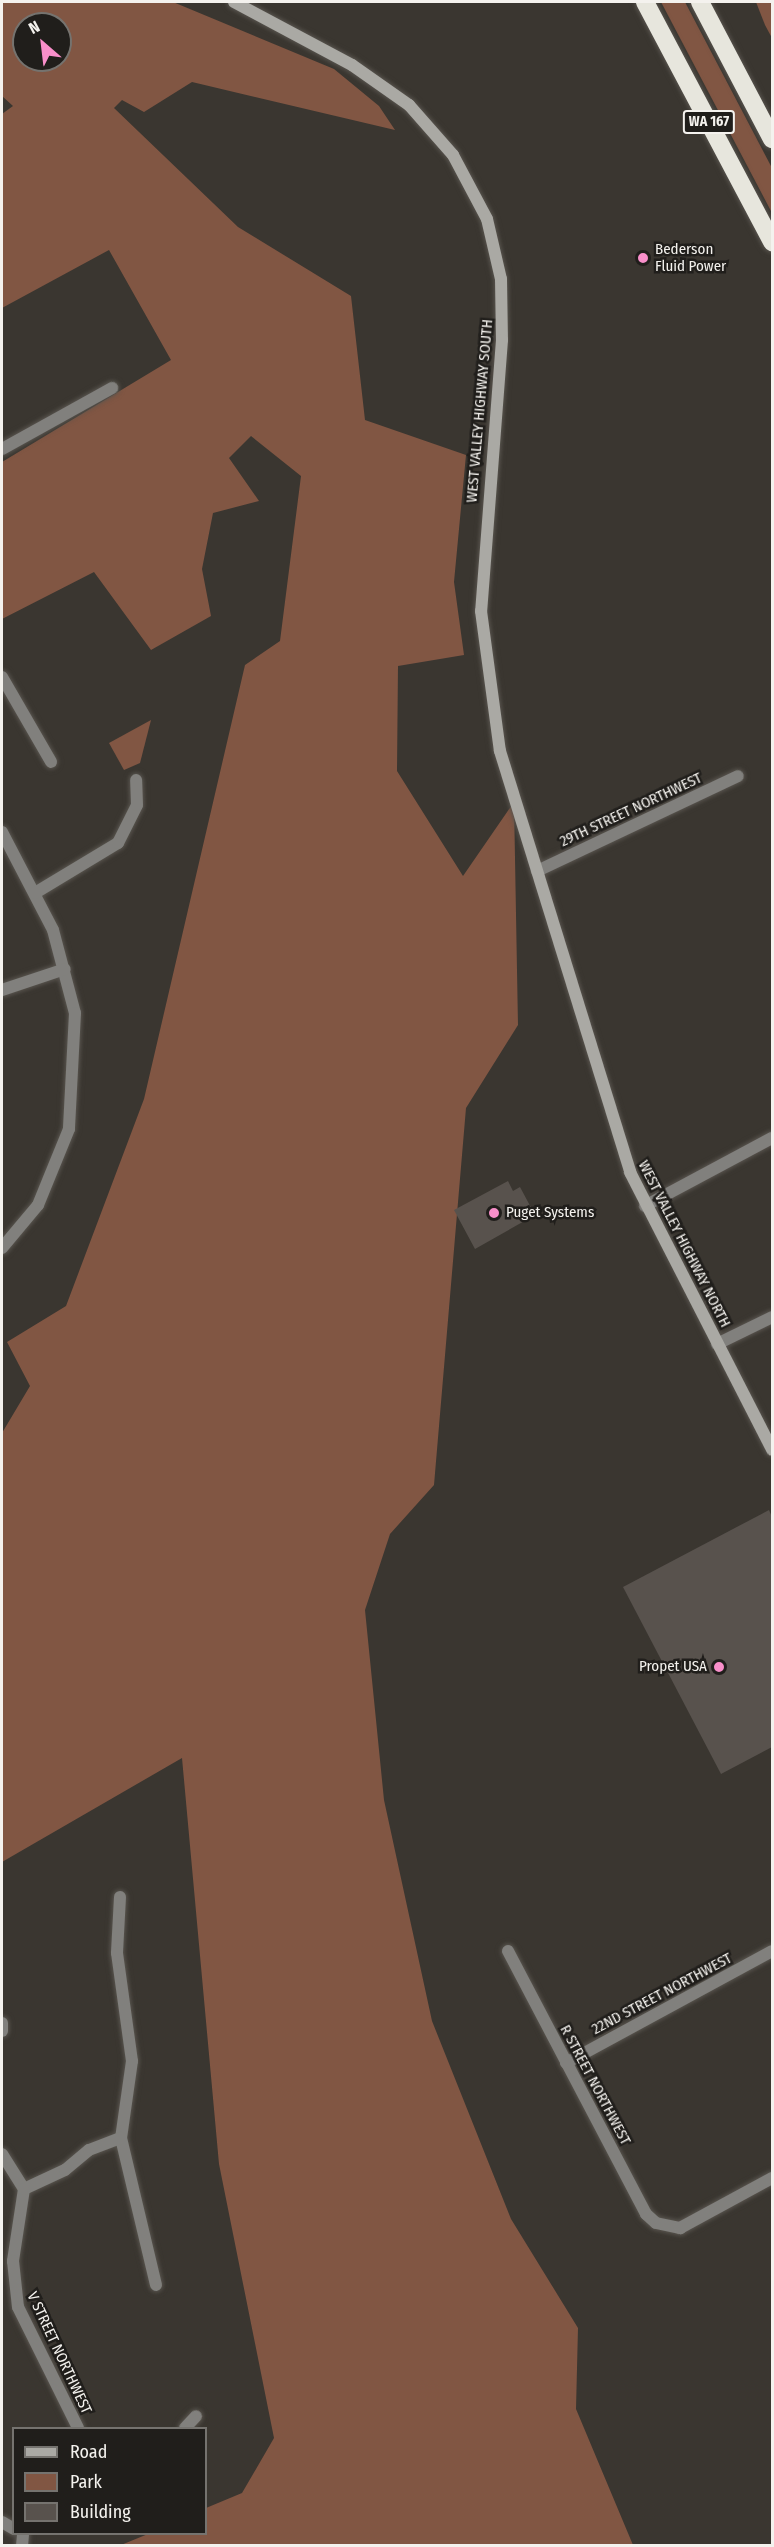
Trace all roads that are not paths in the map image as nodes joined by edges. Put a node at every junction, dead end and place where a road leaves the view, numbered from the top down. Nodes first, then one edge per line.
1 (234, 2) edge
2 (645, 2) edge
3 (700, 2) edge
4 (772, 139) edge
5 (772, 243) edge
6 (112, 388) dead end
7 (2, 449) edge
8 (2, 677) edge
9 (51, 762) dead end
10 (738, 776) dead end
11 (136, 780) dead end
12 (2, 832) edge
13 (537, 871) junction
14 (35, 893) junction
15 (66, 969) junction
16 (2, 990) edge
17 (772, 1138) edge
18 (645, 1206) junction
19 (2, 1248) edge
20 (772, 1317) edge
21 (717, 1344) junction
22 (772, 1450) edge
23 (120, 1897) dead end
24 (508, 1951) dead end
25 (772, 1951) edge
26 (2, 2024) edge
27 (2, 2031) edge
28 (566, 2063) junction
29 (121, 2138) junction
30 (2, 2154) edge
31 (772, 2178) edge
32 (24, 2189) junction
33 (156, 2285) dead end
34 (196, 2416) dead end
35 (78, 2427) edge
36 (186, 2427) edge

1 - 13 main road, WEST VALLEY HIGHWAY SOUTH
2 - 5 highway, WA 167
3 - 4 highway, WA 167
6 - 7 street
8 - 9 street
10 - 13 street, 29TH STREET NORTHWEST
11 - 14 street
12 - 14 street
13 - 18 main road, WEST VALLEY HIGHWAY NORTH
14 - 15 street
15 - 16 street
15 - 19 street
17 - 18 street
18 - 21 main road, WEST VALLEY HIGHWAY NORTH
20 - 21 street
21 - 22 main road, WEST VALLEY HIGHWAY NORTH
23 - 29 street
24 - 28 street, R STREET NORTHWEST
25 - 28 street, 22ND STREET NORTHWEST
26 - 27 street
28 - 31 street, R STREET NORTHWEST
29 - 32 street
29 - 33 street
30 - 32 street
32 - 35 street, V STREET NORTHWEST
34 - 36 street

